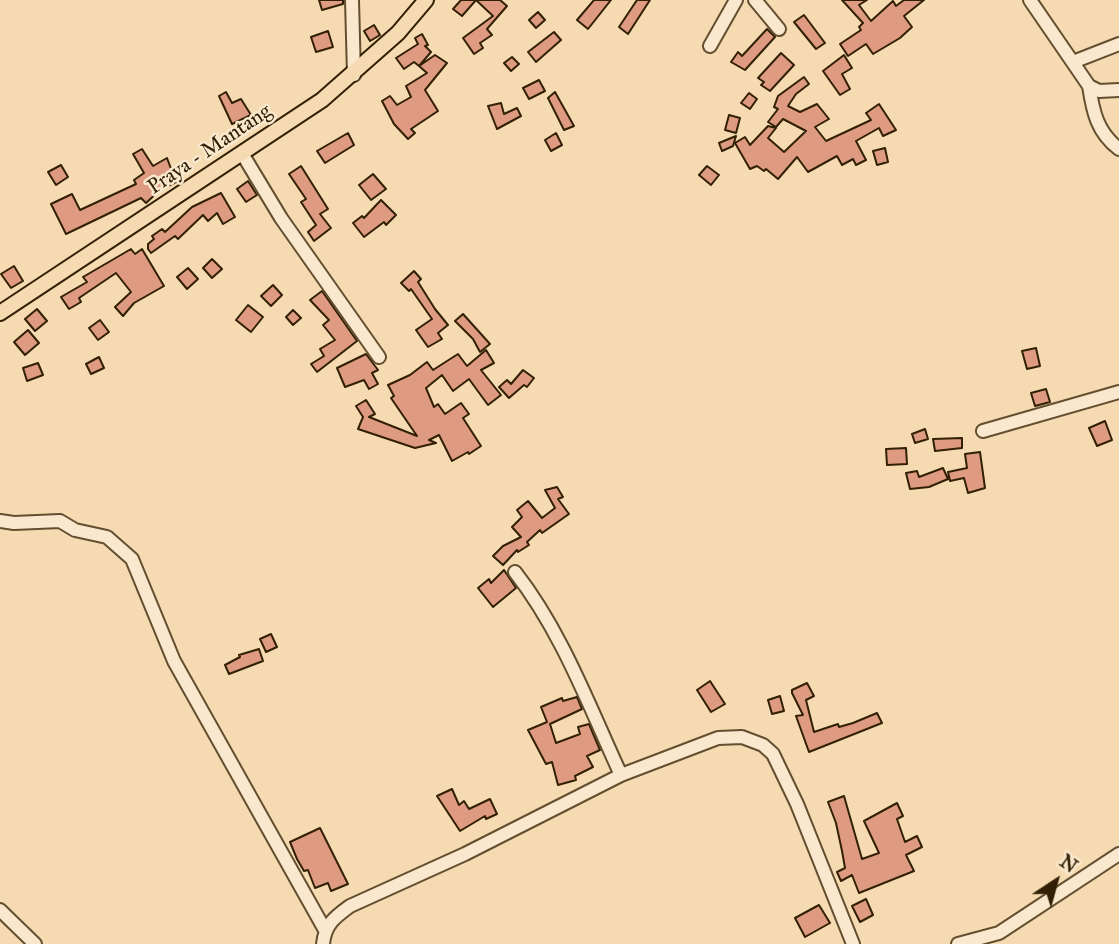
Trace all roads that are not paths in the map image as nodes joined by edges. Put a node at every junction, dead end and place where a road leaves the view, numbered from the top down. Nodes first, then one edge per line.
1 (352, 0) edge
2 (426, 0) edge
3 (736, 0) edge
4 (755, 0) edge
5 (1030, 0) edge
6 (779, 29) dead end
7 (1119, 44) edge
8 (710, 46) dead end
9 (1073, 62) junction
10 (354, 75) junction
11 (1090, 86) junction
12 (1119, 89) edge
13 (1119, 149) edge
14 (243, 155) junction
15 (0, 313) edge
16 (379, 357) dead end
17 (1119, 392) edge
18 (983, 431) dead end
19 (0, 521) edge
20 (515, 572) dead end
21 (621, 775) junction
22 (1118, 856) edge
23 (0, 910) edge
24 (325, 930) junction
25 (1001, 938) edge
26 (35, 944) edge
27 (323, 944) edge
28 (853, 944) edge
29 (958, 944) edge

1 - 10 street
2 - 10 main road, Praya - Mantang
3 - 8 street
4 - 6 street
5 - 9 street
7 - 9 street
9 - 11 street
10 - 14 main road, Praya - Mantang
11 - 12 street
11 - 13 street
14 - 15 main road, Praya - Mantang
14 - 16 street
17 - 18 street
19 - 24 street
20 - 21 street
21 - 24 street
21 - 28 street
22 - 25 street
23 - 26 street
24 - 27 street
25 - 29 street

